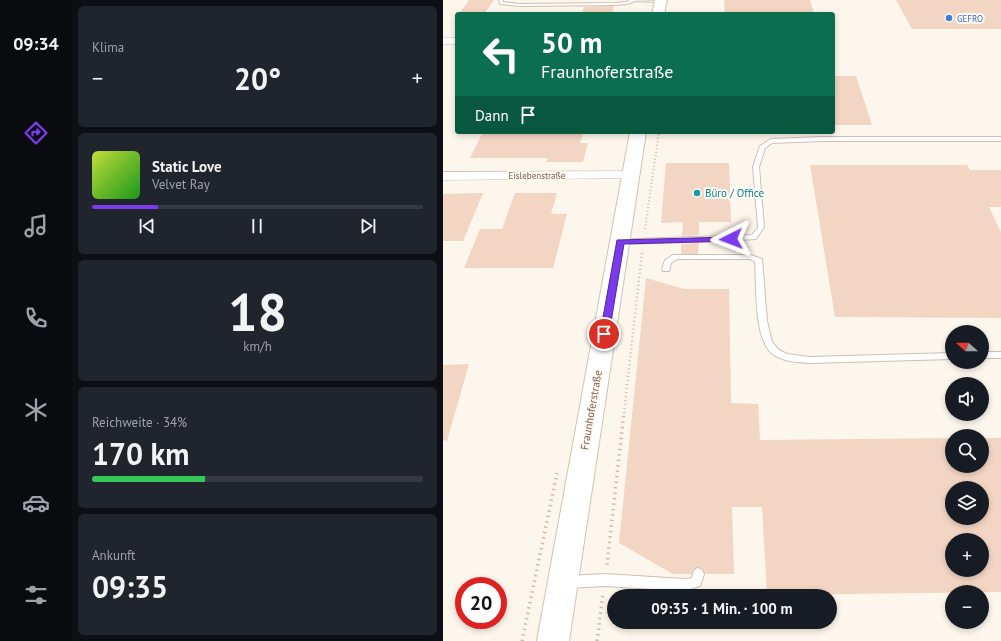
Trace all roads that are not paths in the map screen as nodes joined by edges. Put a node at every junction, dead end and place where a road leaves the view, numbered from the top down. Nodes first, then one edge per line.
1 (501, 0) edge
2 (633, 0) edge
3 (636, 0) edge
4 (661, 0) edge
5 (658, 12) edge
6 (443, 41) edge
7 (455, 41) edge
8 (638, 134) edge
9 (1001, 140) edge
10 (631, 175) junction
11 (443, 176) edge
12 (632, 241) junction
13 (666, 269) dead end
14 (989, 355) edge
15 (1001, 355) edge
16 (945, 356) edge
17 (699, 574) dead end
18 (561, 582) junction
19 (553, 641) edge

1 - 2 lane
3 - 4 lane
4 - 5 street
6 - 7 street
8 - 10 street, Fraunhoferstraße
9 - 12 lane
10 - 11 street, Eislebenstraße
10 - 12 street, Fraunhoferstraße
12 - 18 street, Fraunhoferstraße
13 - 16 lane
14 - 15 lane
17 - 18 lane
18 - 19 street, Fraunhoferstraße

